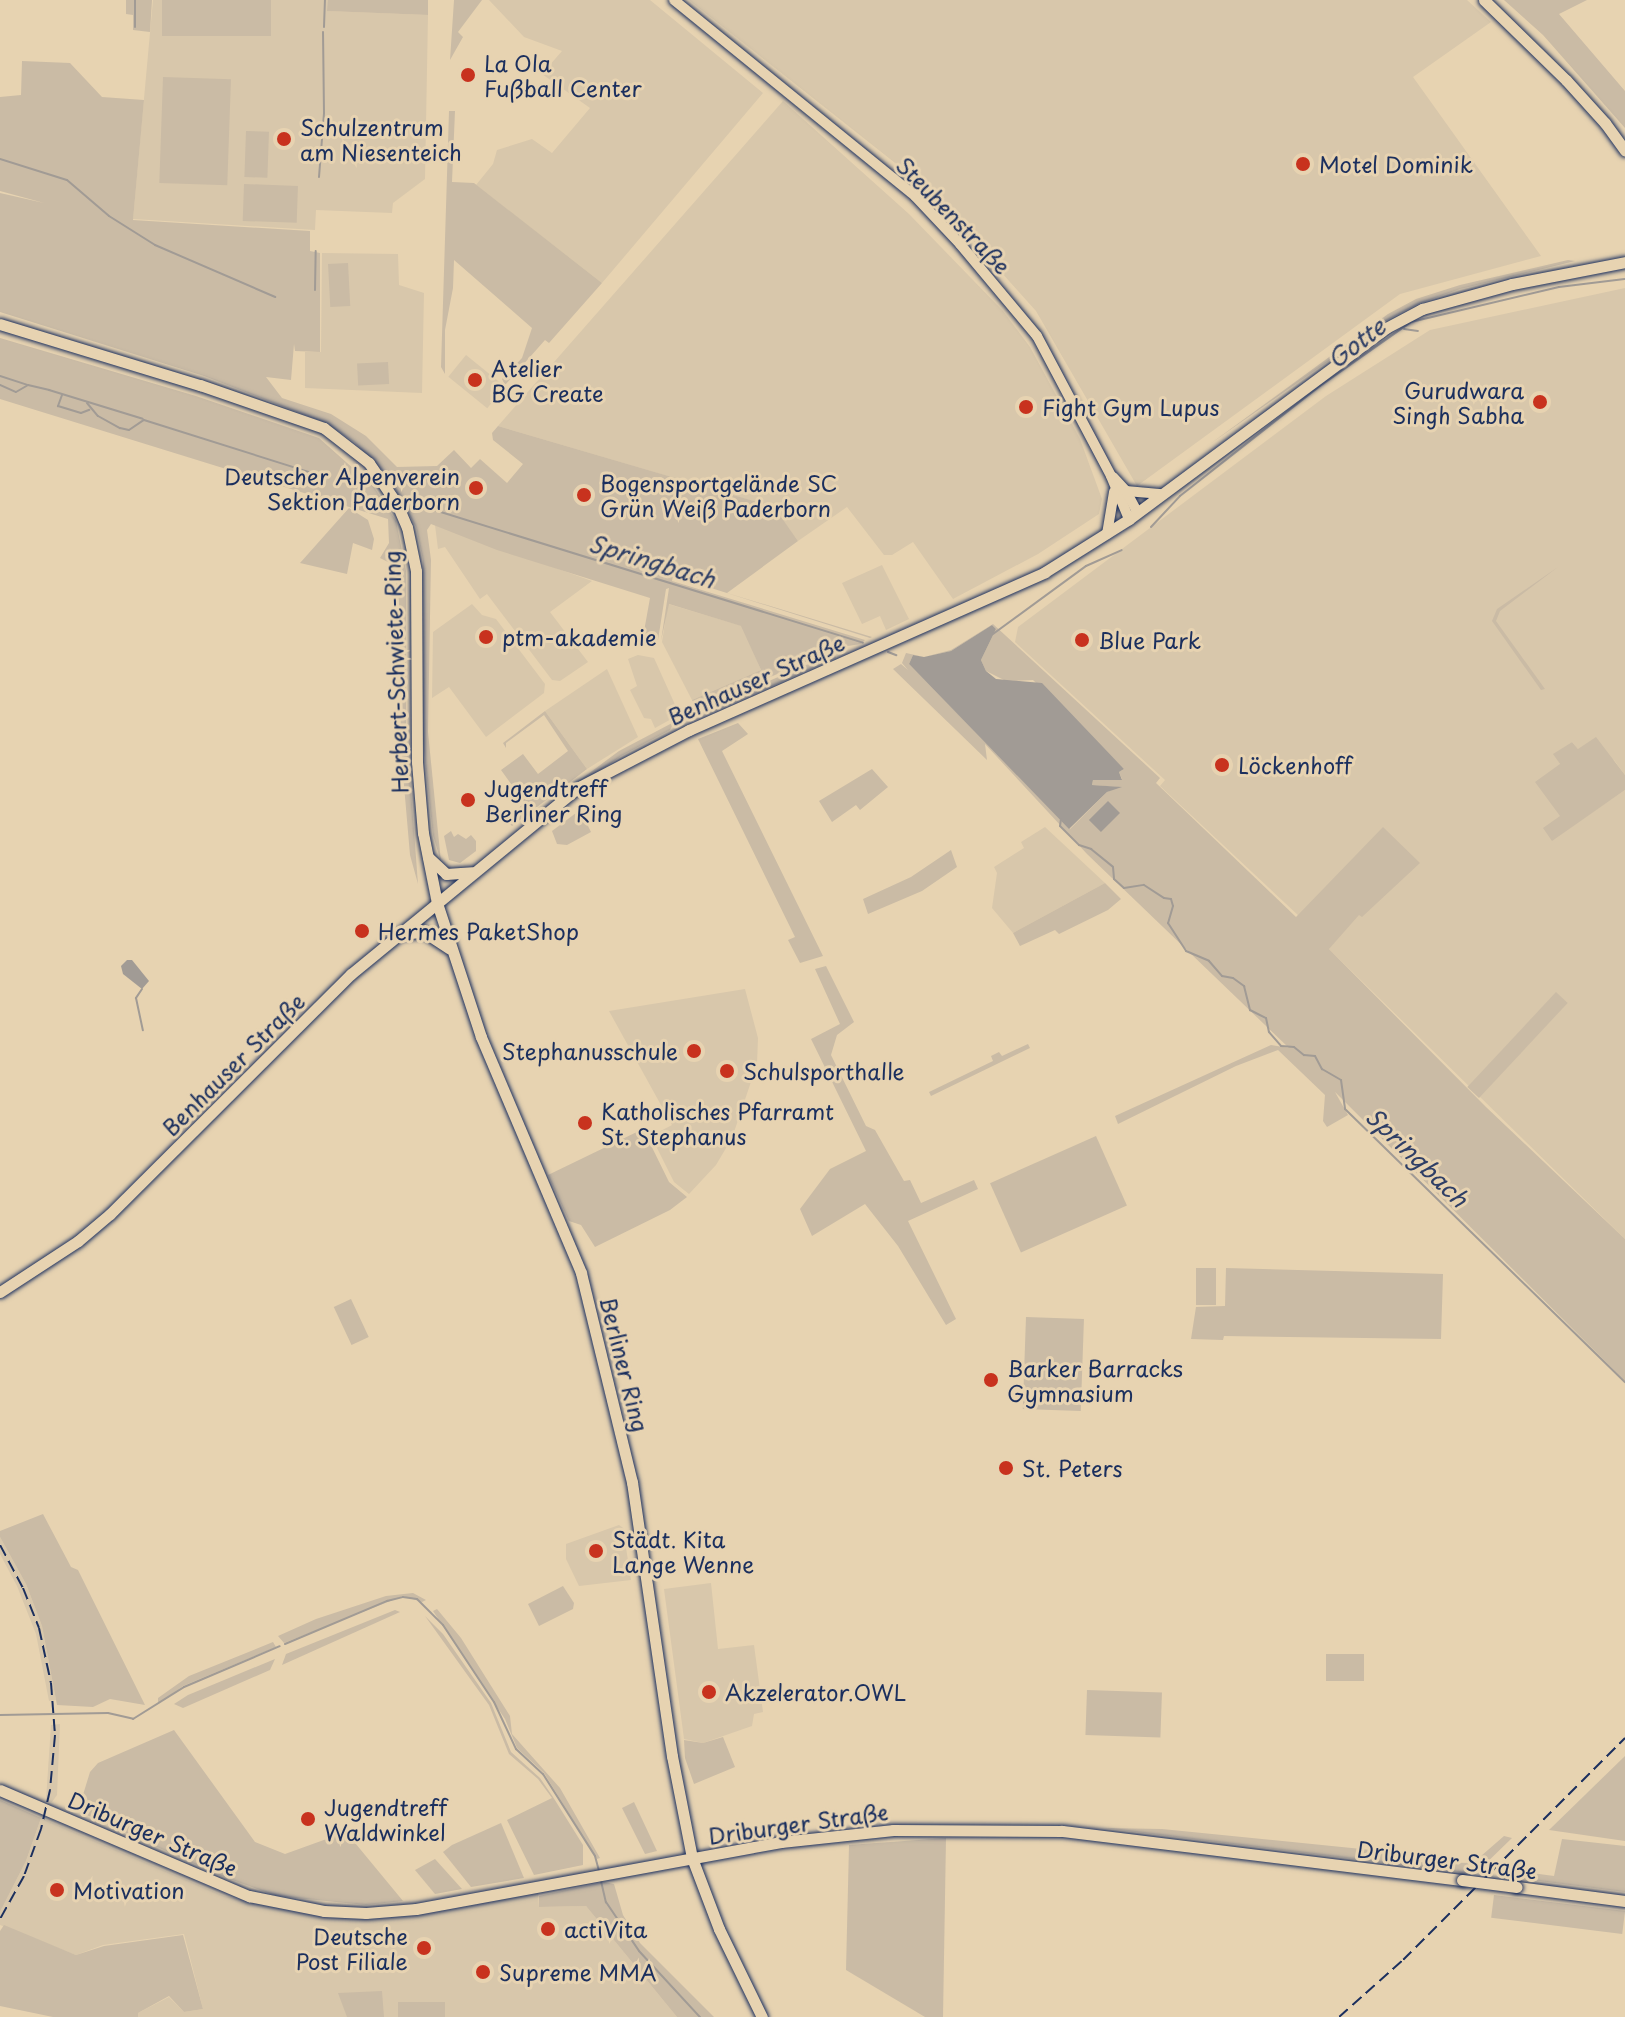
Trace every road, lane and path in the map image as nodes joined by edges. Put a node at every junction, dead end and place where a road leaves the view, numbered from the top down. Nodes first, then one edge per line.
1 (674, 0) edge
2 (1484, 0) edge
3 (1625, 151) edge
4 (1625, 262) edge
5 (0, 324) edge
6 (1111, 476) junction
7 (1114, 490) junction
8 (1126, 491) junction
9 (1162, 494) junction
10 (1133, 516) junction
11 (1107, 534) junction
12 (427, 856) junction
13 (476, 871) junction
14 (437, 903) junction
15 (397, 934) junction
16 (449, 948) junction
17 (0, 1292) edge
18 (0, 1790) edge
19 (692, 1858) junction
20 (1625, 1901) edge
21 (762, 2017) edge

1 - 6 street, Steubenstraße
2 - 3 main road
4 - 9 main road, Benhauser Straße
5 - 12 main road, Herbert-Schwiete-Ring
6 - 7 street, Steubenstraße
6 - 8 street, Steubenstraße
7 - 10 street, Steubenstraße
7 - 11 street
8 - 9 street
8 - 10 street, Steubenstraße
9 - 10 main road, Benhauser Straße
10 - 11 main road, Benhauser Straße
11 - 13 main road, Benhauser Straße
12 - 13 main road
12 - 14 main road, Herbert-Schwiete-Ring
13 - 14 main road, Benhauser Straße
14 - 15 main road, Benhauser Straße
14 - 16 main road, Berliner Ring
15 - 16 main road
15 - 17 main road, Benhauser Straße
16 - 19 main road, Berliner Ring
18 - 19 main road, Driburger Straße
19 - 20 main road, Driburger Straße, bridge
19 - 21 main road, Berliner Ring

